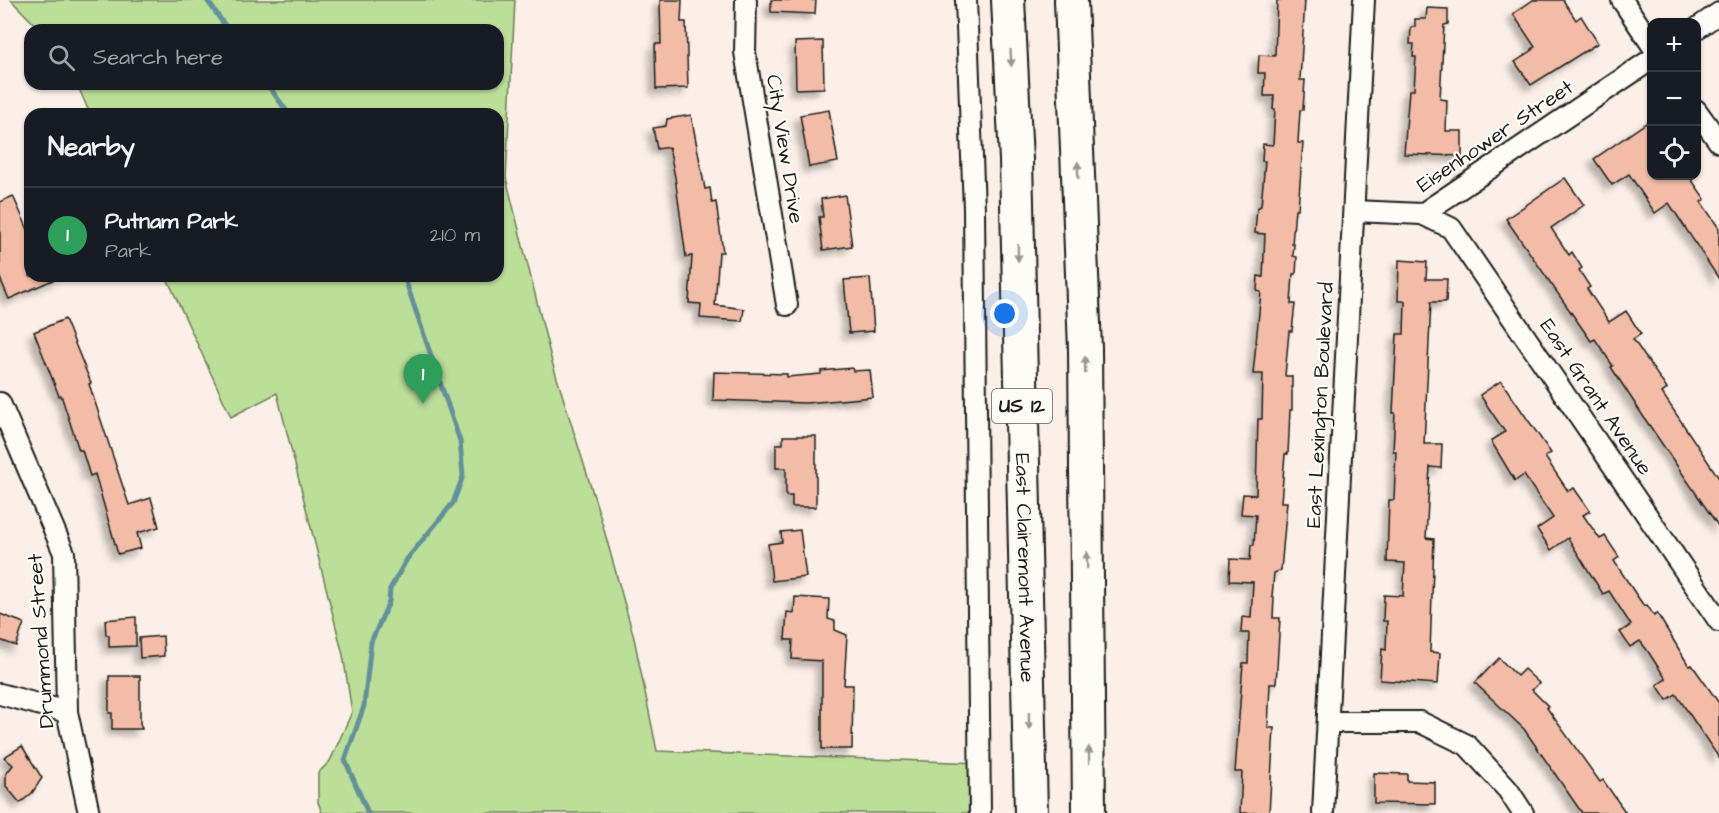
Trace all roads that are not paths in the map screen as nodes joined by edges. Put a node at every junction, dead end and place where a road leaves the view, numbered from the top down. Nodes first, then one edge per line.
1 (746, 0) edge
2 (966, 0) edge
3 (1008, 0) edge
4 (1071, 0) edge
5 (1364, 0) edge
6 (1622, 0) edge
7 (1719, 13) edge
8 (1701, 26) edge
9 (1647, 38) edge
10 (1647, 63) edge
11 (1701, 117) edge
12 (1719, 142) edge
13 (1354, 211) junction
14 (1422, 214) junction
15 (787, 305) dead end
16 (0, 403) edge
17 (1719, 621) edge
18 (0, 694) edge
19 (67, 712) junction
20 (1328, 722) junction
21 (88, 813) edge
22 (980, 813) edge
23 (1031, 813) edge
24 (1089, 813) edge
25 (1323, 813) edge
26 (1523, 813) edge

1 - 15 street, City View Drive
2 - 22 street
3 -> 23 main road, East Clairemont Avenue / US 12
24 -> 4 main road
5 - 13 street, East Lexington Boulevard
6 - 9 street
7 - 8 street
10 - 14 street, Eisenhower Street
11 - 12 street
13 - 14 street, Eisenhower Street
13 - 20 street, East Lexington Boulevard
14 - 17 street, East Grant Avenue
16 - 19 street, Drummond Street
18 - 19 street
19 - 21 street, Drummond Street
20 - 25 street, East Lexington Boulevard
20 - 26 street

